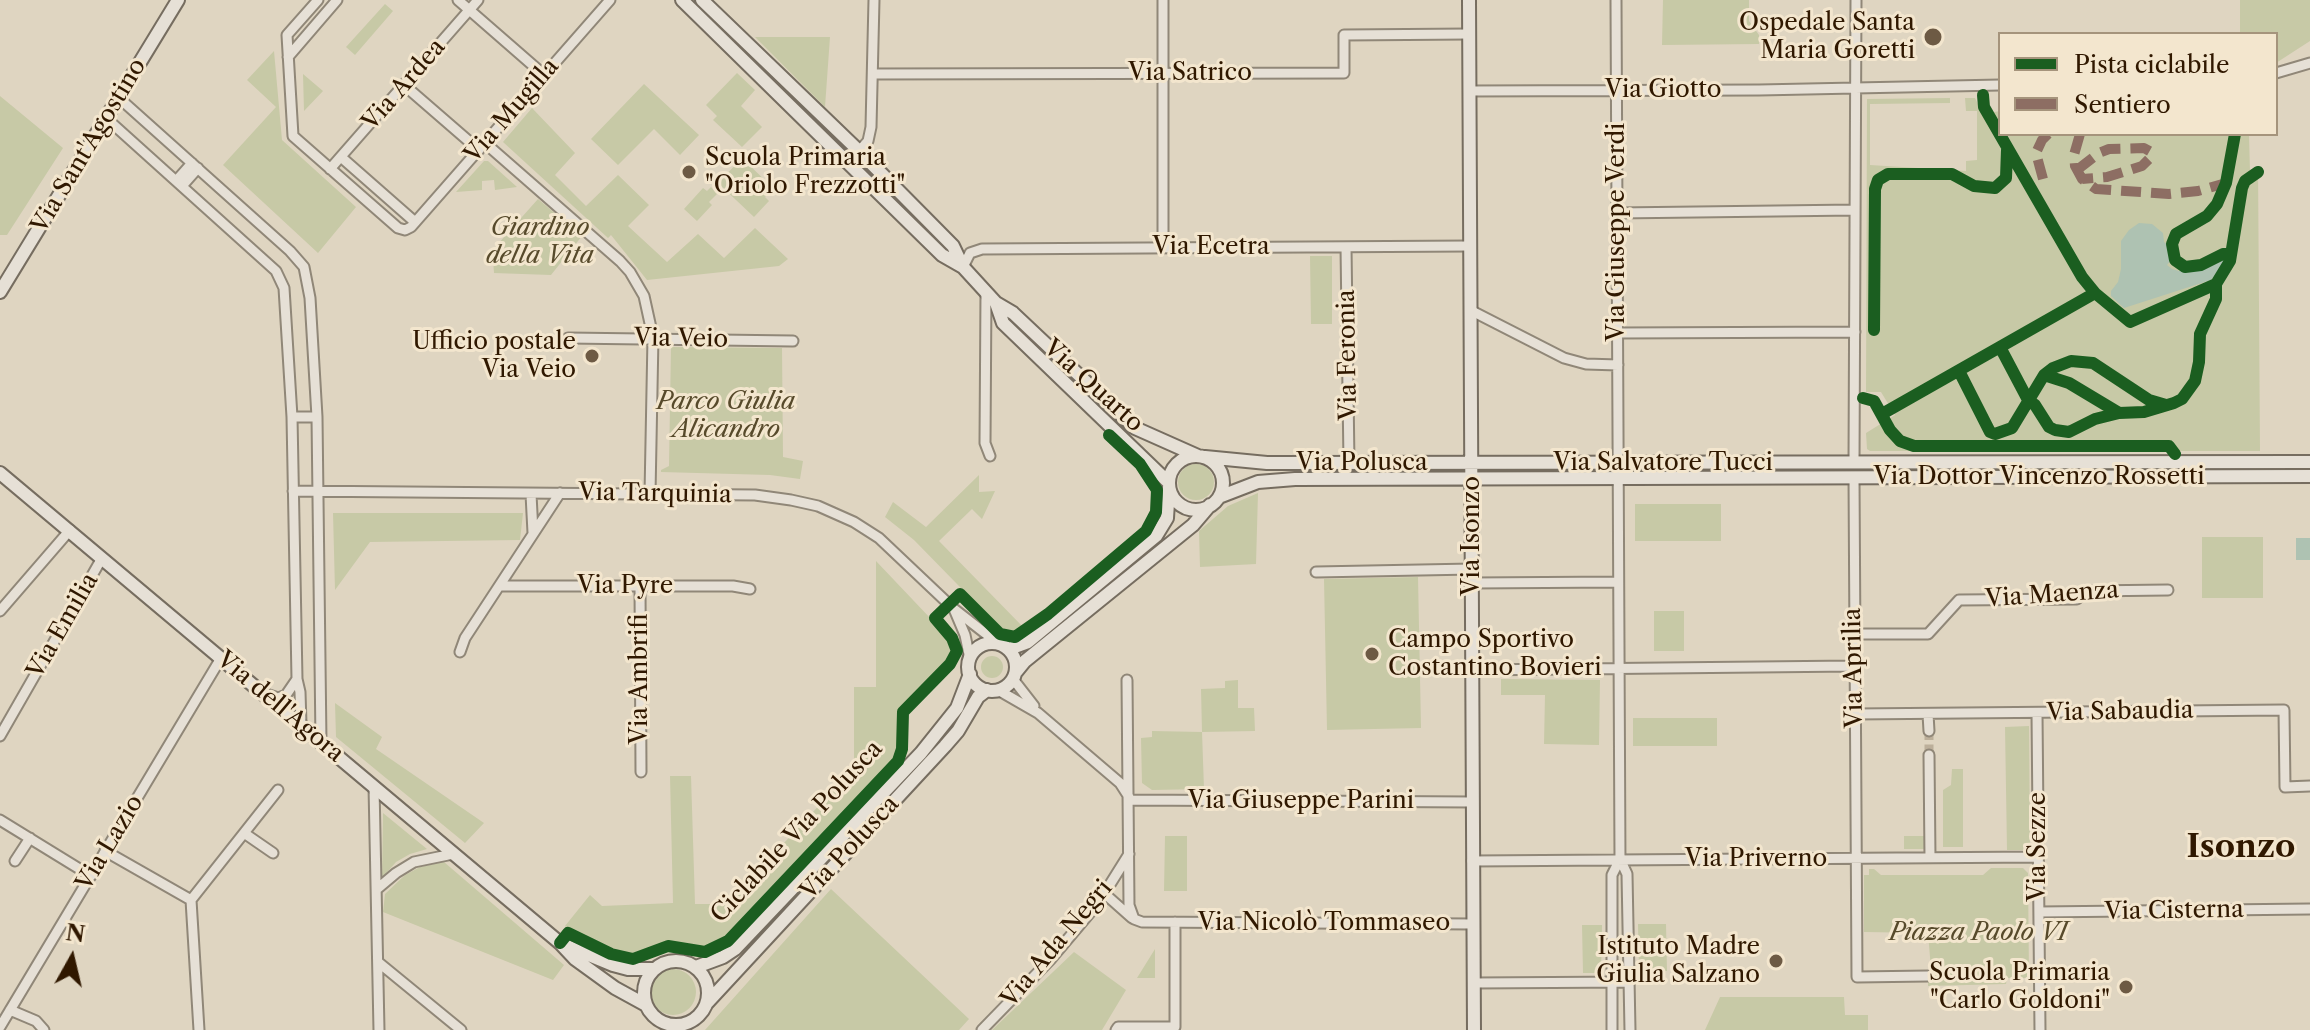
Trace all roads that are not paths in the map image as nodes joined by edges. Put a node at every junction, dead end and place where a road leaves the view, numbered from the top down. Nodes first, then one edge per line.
1 (178, 0) edge
2 (318, 0) edge
3 (337, 0) edge
4 (458, 0) edge
5 (478, 0) edge
6 (610, 0) edge
7 (682, 0) edge
8 (702, 0) edge
9 (874, 0) edge
10 (1163, 0) edge
11 (1469, 0) edge
12 (1616, 0) edge
13 (1856, 0) edge
14 (469, 10) junction
15 (1469, 34) junction
16 (288, 57) junction
17 (2310, 60) edge
18 (2278, 72) edge
19 (873, 74) junction
20 (1163, 74) junction
21 (544, 75) junction
22 (404, 85) junction
23 (1998, 85) edge
24 (1856, 87) junction
25 (1616, 89) junction
26 (1469, 91) junction
27 (119, 98) junction
28 (106, 118) junction
29 (482, 146) junction
30 (859, 151) junction
31 (341, 157) junction
32 (848, 161) junction
33 (195, 166) junction
34 (330, 169) junction
35 (179, 184) junction
36 (1855, 210) junction
37 (1617, 213) junction
38 (415, 222) junction
39 (1469, 246) junction
40 (1346, 247) junction
41 (1163, 248) junction
42 (963, 267) junction
43 (0, 292) edge
44 (986, 292) junction
45 (996, 303) junction
46 (1470, 310) junction
47 (1855, 332) junction
48 (1618, 333) junction
49 (653, 337) junction
50 (568, 338) dead end
51 (793, 341) dead end
52 (1618, 365) junction
53 (292, 417) junction
54 (317, 417) junction
55 (990, 456) dead end
56 (1202, 457) junction
57 (2310, 462) edge
58 (1349, 463) junction
59 (1471, 463) junction
60 (1618, 463) junction
61 (1854, 463) junction
62 (0, 473) edge
63 (2310, 476) edge
64 (1472, 477) junction
65 (1854, 477) junction
66 (1619, 478) junction
67 (1169, 485) junction
68 (318, 490) junction
69 (293, 491) junction
70 (560, 493) junction
71 (531, 494) junction
72 (650, 494) junction
73 (1215, 501) junction
74 (70, 530) junction
75 (533, 536) junction
76 (102, 558) junction
77 (1316, 572) dead end
78 (1472, 576) junction
79 (1618, 582) junction
80 (500, 586) junction
81 (640, 586) junction
82 (750, 589) dead end
83 (2168, 590) dead end
84 (954, 609) junction
85 (0, 611) edge
86 (1853, 634) junction
87 (1004, 647) junction
88 (297, 650) junction
89 (319, 651) junction
90 (460, 652) dead end
91 (221, 658) junction
92 (970, 659) junction
93 (1853, 666) junction
94 (1618, 669) junction
95 (1473, 670) junction
96 (970, 674) junction
97 (1014, 676) junction
98 (297, 679) junction
99 (1127, 680) dead end
100 (992, 690) junction
101 (263, 693) junction
102 (1038, 713) junction
103 (2037, 713) junction
104 (1855, 714) junction
105 (1928, 714) junction
106 (301, 724) junction
107 (1929, 731) tunnel mouth
108 (0, 736) edge
109 (321, 742) junction
110 (1929, 755) tunnel mouth
111 (641, 772) dead end
112 (374, 786) junction
113 (2310, 786) edge
114 (278, 790) dead end
115 (1130, 800) junction
116 (1472, 802) junction
117 (0, 820) edge
118 (244, 833) junction
119 (30, 838) junction
120 (105, 851) junction
121 (273, 853) dead end
122 (453, 854) junction
123 (1129, 854) junction
124 (2039, 857) junction
125 (1930, 858) junction
126 (1620, 859) junction
127 (1857, 859) junction
128 (15, 861) dead end
129 (1472, 861) junction
130 (91, 876) junction
131 (377, 889) junction
132 (1105, 894) junction
133 (191, 900) junction
134 (2310, 909) edge
135 (2039, 912) junction
136 (1134, 919) junction
137 (1175, 922) junction
138 (1473, 924) junction
139 (560, 943) junction
140 (378, 962) junction
141 (696, 967) junction
142 (628, 969) junction
143 (654, 969) junction
144 (1928, 976) dead end
145 (1612, 982) junction
146 (1630, 982) junction
147 (1474, 983) junction
148 (615, 988) junction
149 (707, 1003) junction
150 (646, 1005) junction
151 (10, 1010) junction
152 (692, 1025) edge
153 (0, 1027) edge
154 (668, 1027) edge
155 (1117, 1028) edge
156 (44, 1030) edge
157 (199, 1030) edge
158 (379, 1030) edge
159 (461, 1030) edge
160 (982, 1030) edge
161 (1474, 1030) edge
162 (1612, 1030) edge
163 (1630, 1030) edge
164 (2040, 1030) edge

1 - 27 street, Via Sant'Agostino
2 - 16 street
3 - 16 street
4 - 14 street
5 - 14 street, Via Ardea
6 - 21 street, Via Mugilla
7 - 32 street, Via Quarto
8 - 30 street, Via Quarto
9 - 19 street
10 - 20 street
11 - 15 street, Via Isonzo
12 - 25 street, Via Giuseppe Verdi
13 - 24 street
14 - 21 street
14 - 22 street, Via Ardea
15 - 20 street, Via Satrico
15 - 26 street, Via Isonzo
16 - 34 street
17 - 18 street
19 - 20 street, Via Satrico
19 - 30 street
20 - 41 street
21 - 29 street, Via Mugilla
22 - 29 street
22 - 31 street, Via Ardea
23 - 24 street, Via Giotto
24 - 25 street, Via Giotto
24 - 36 street
25 - 26 street, Via Giotto
25 - 37 street, Via Giuseppe Verdi
26 - 39 street, Via Isonzo
27 - 28 street, Via Sant'Agostino
27 - 33 street
28 - 35 street
28 - 43 street, Via Sant'Agostino
29 - 38 street, Via Mugilla
29 - 49 street
30 - 32 street
30 - 42 street, Via Quarto
31 - 34 street, Via Ardea
31 - 38 street
32 - 42 street, Via Quarto
33 - 35 street
33 - 54 street
34 - 38 street
35 - 53 street
36 - 37 street
36 - 47 street
37 - 48 street, Via Giuseppe Verdi
39 - 40 street, Via Ecetra
39 - 46 street, Via Isonzo
40 - 41 street, Via Ecetra
40 - 58 street, Via Feronia
41 - 42 street, Via Ecetra
42 - 44 street, Via Quarto
44 - 45 street, Via Quarto
44 - 55 street
45 - 56 street, Via Quarto
45 - 67 street, Via Quarto
46 - 52 street
46 - 59 street, Via Isonzo
47 - 48 street
47 - 61 street
48 - 52 street, Via Giuseppe Verdi
49 - 50 street, Via Veio
49 - 51 street, Via Veio
49 - 72 street
52 - 60 street, Via Giuseppe Verdi
53 - 54 street
53 - 69 street
54 - 68 street
56 - 58 street, Via Polusca
56 - 67 street
56 - 73 street
57 - 61 street, Via Dottor Vincenzo Rossetti
58 - 59 street, Via Polusca
59 - 60 street, Via Salvatore Tucci
59 - 64 street, Via Isonzo
60 - 61 street, Via Salvatore Tucci
60 - 66 street, Via Giuseppe Verdi
61 - 65 street, Via Dottor Vincenzo Rossetti
62 - 74 street, Via dell'Agora
63 - 65 street, Via Dottor Vincenzo Rossetti
64 - 66 street, Via Salvatore Tucci
64 - 73 street, Via Polusca
64 - 78 street, Via Isonzo
65 - 66 street, Via Salvatore Tucci
65 - 86 street, Via Aprilia
66 - 79 street, Via Giuseppe Verdi
67 - 73 street
67 - 87 street
68 - 69 street, Via Tarquinia
68 - 71 street, Via Tarquinia
68 - 89 street
69 - 88 street
70 - 71 street, Via Tarquinia
70 - 72 street, Via Tarquinia
70 - 75 street
71 - 75 street
72 - 84 street, Via Tarquinia
73 - 97 street, Via Polusca
74 - 76 street, Via dell'Agora
74 - 85 street
75 - 80 street
76 - 91 street, Via dell'Agora
76 - 108 street, Via Emilia
77 - 78 street
78 - 79 street
78 - 95 street, Via Isonzo
79 - 94 street, Via Giuseppe Verdi
80 - 81 street, Via Pyre
80 - 90 street
81 - 82 street, Via Pyre
81 - 111 street, Via Ambrifi
83 - 86 street, Via Maenza
84 - 87 street, Via Tarquinia
84 - 92 street, Via Tarquinia
86 - 93 street, Via Aprilia
87 - 92 street
87 - 97 street
88 - 89 street
88 - 98 street
89 - 109 street
91 - 101 street, Via dell'Agora
91 - 120 street, Via Lazio
92 - 96 street, Via Polusca
93 - 94 street
93 - 104 street, Via Aprilia
94 - 95 street
94 - 126 street, Via Giuseppe Verdi
95 - 116 street, Via Isonzo
96 - 100 street
96 - 141 street, Via Polusca
97 - 100 street, Via Polusca
97 - 102 street
98 - 101 street
98 - 106 street
99 - 115 street
100 - 102 street
100 - 149 street, Via Polusca
101 - 106 street, Via dell'Agora
102 - 115 street
103 - 105 street, Via Sabaudia
103 - 113 street, Via Sabaudia
103 - 124 street, Via Sezze
104 - 105 street, Via Sabaudia
104 - 127 street, Via Aprilia
105 - 107 street
106 - 109 street, Via dell'Agora
109 - 112 street, Via dell'Agora
110 - 125 street
112 - 122 street, Via dell'Agora
112 - 131 street
114 - 118 street
115 - 116 street, Via Giuseppe Parini
115 - 123 street
116 - 129 street, Via Isonzo
117 - 119 street
118 - 121 street
118 - 133 street
119 - 128 street
119 - 130 street
120 - 130 street, Via Lazio
120 - 133 street
122 - 131 street
122 - 139 street, Via dell'Agora
123 - 132 street, Via Ada Negri
123 - 136 street
124 - 125 street, Via Priverno
124 - 135 street, Via Sezze
125 - 127 street, Via Priverno
126 - 127 street, Via Priverno
126 - 129 street, Via Priverno
126 - 145 street
126 - 146 street
127 - 144 street
129 - 138 street, Via Isonzo
130 - 151 street, Via Lazio
131 - 140 street
132 - 136 street
132 - 160 street, Via Ada Negri
133 - 157 street
134 - 135 street, Via Cisterna
135 - 164 street, Via Sezze
136 - 137 street, Via Nicolò Tommaseo
137 - 138 street, Via Nicolò Tommaseo
137 - 155 street
138 - 147 street, Via Isonzo
139 - 142 street, Via dell'Agora
139 - 148 street, Via dell'Agora
140 - 158 street
140 - 159 street
141 - 143 street, Via dell'Agora
141 - 149 street
142 - 143 street, Via dell'Agora
142 - 148 street
143 - 150 street
145 - 146 street
145 - 147 street
145 - 162 street
146 - 163 street
147 - 161 street, Via Isonzo
148 - 150 street, Via dell'Agora
149 - 152 street, Via dell'Agora
150 - 154 street, Via dell'Agora
151 - 153 street, Via Lazio
151 - 156 street
152 - 154 street, Via dell'Agora

